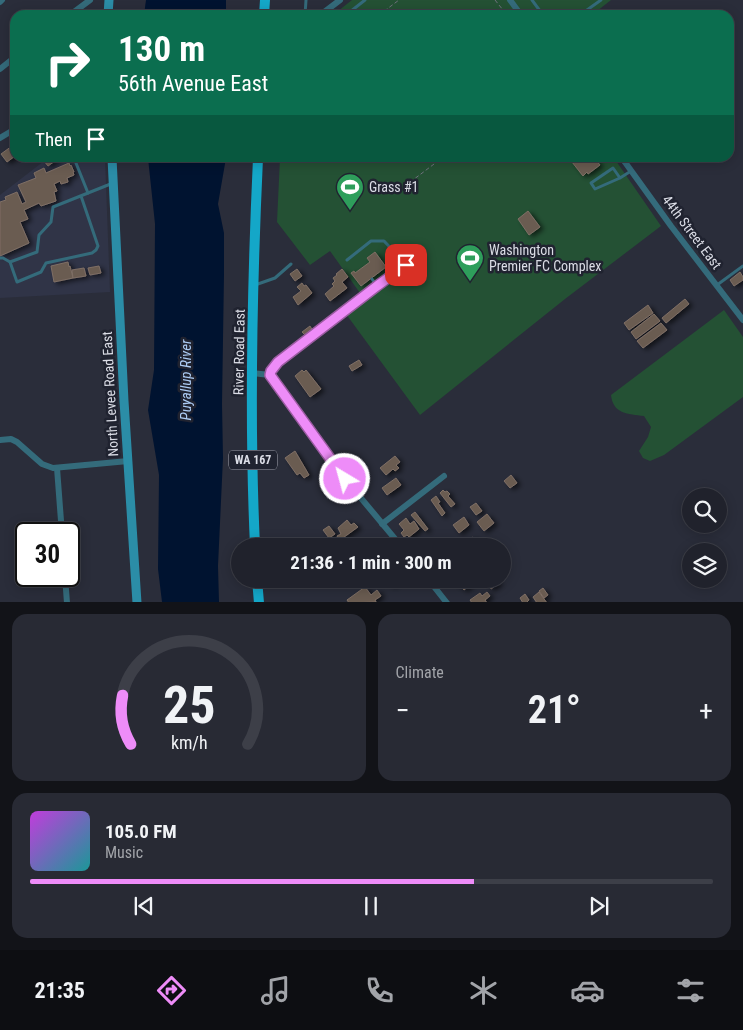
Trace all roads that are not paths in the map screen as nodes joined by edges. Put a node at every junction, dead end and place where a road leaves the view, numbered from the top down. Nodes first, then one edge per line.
1 (90, 0) edge
2 (340, 0) edge
3 (365, 0) edge
4 (601, 0) edge
5 (77, 10) edge
6 (327, 10) edge
7 (352, 10) edge
8 (587, 10) edge
9 (10, 61) edge
10 (0, 69) edge
11 (76, 162) edge
12 (112, 162) edge
13 (258, 162) edge
14 (625, 162) edge
15 (632, 170) junction
16 (620, 178) junction
17 (113, 183) junction
18 (88, 193) junction
19 (80, 196) junction
20 (0, 258) edge
21 (347, 260) dead end
22 (10, 262) junction
23 (291, 264) dead end
24 (406, 265) joint
25 (743, 266) edge
26 (372, 278) dead end
27 (254, 285) junction
28 (716, 285) junction
29 (377, 286) junction
30 (743, 320) edge
31 (252, 373) junction
32 (270, 375) junction
33 (0, 440) edge
34 (128, 461) junction
35 (57, 468) junction
36 (444, 476) dead end
37 (61, 522) edge
38 (382, 524) junction
39 (256, 538) edge
40 (393, 538) edge
41 (66, 587) edge
42 (258, 588) edge
43 (435, 588) edge
44 (67, 602) edge
45 (137, 602) edge
46 (259, 602) edge
47 (447, 602) edge

1 - 5 street
2 - 6 street
3 - 7 lane
4 - 8 lane
9 - 10 street
11 - 18 lane
12 - 17 street, North Levee Road East
13 - 27 main road, River Road East / WA 167
14 - 15 street, 44th Street East
15 - 16 lane
15 - 28 street, 44th Street East
16 - 16 lane
17 - 18 lane
17 - 34 street, North Levee Road East
18 - 19 lane
19 - 22 lane
19 - 22 lane
20 - 22 lane
21 - 24 lane
23 - 27 lane
24 - 29 street
25 - 28 lane
26 - 29 lane
27 - 31 main road, River Road East / WA 167
28 - 30 street, 44th Street East
29 - 32 street
31 - 32 street
31 - 39 main road, River Road East / WA 167
32 - 38 street
33 - 35 street
34 - 35 street
34 - 45 street, North Levee Road East
35 - 37 street
36 - 38 street
38 - 40 street
41 - 44 street
42 - 46 main road
43 - 47 street

